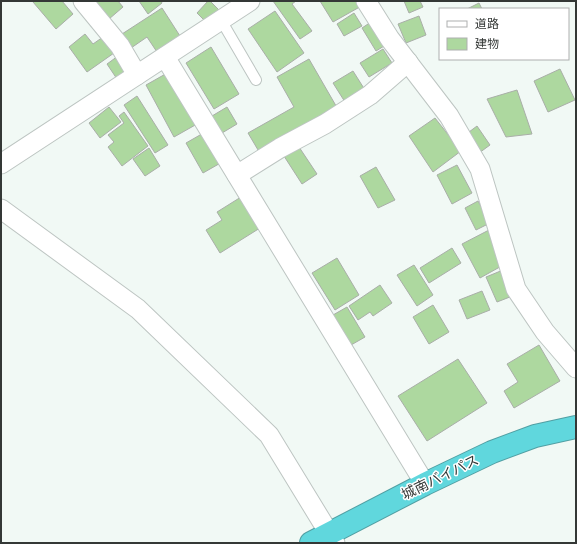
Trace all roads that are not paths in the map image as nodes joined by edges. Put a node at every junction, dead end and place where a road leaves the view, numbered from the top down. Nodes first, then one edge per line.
1 (83, 1) edge
2 (250, 1) edge
3 (366, 1) edge
4 (221, 20) junction
5 (165, 56) junction
6 (408, 62) junction
7 (138, 75) junction
8 (256, 80) dead end
9 (1, 164) edge
10 (237, 175) junction
11 (1, 209) edge
12 (576, 368) edge
13 (576, 427) edge
14 (425, 484) junction
15 (333, 538) edge
16 (311, 543) edge

1 - 7 street
2 - 4 street
3 - 6 street
4 - 5 street
4 - 8 lane
5 - 7 street
5 - 10 street
6 - 10 street
6 - 12 street
7 - 9 street
10 - 14 street
11 - 15 street
13 - 14 highway, 城南バイパス
14 - 15 highway, 城南バイパス
15 - 16 highway, 城南バイパス

